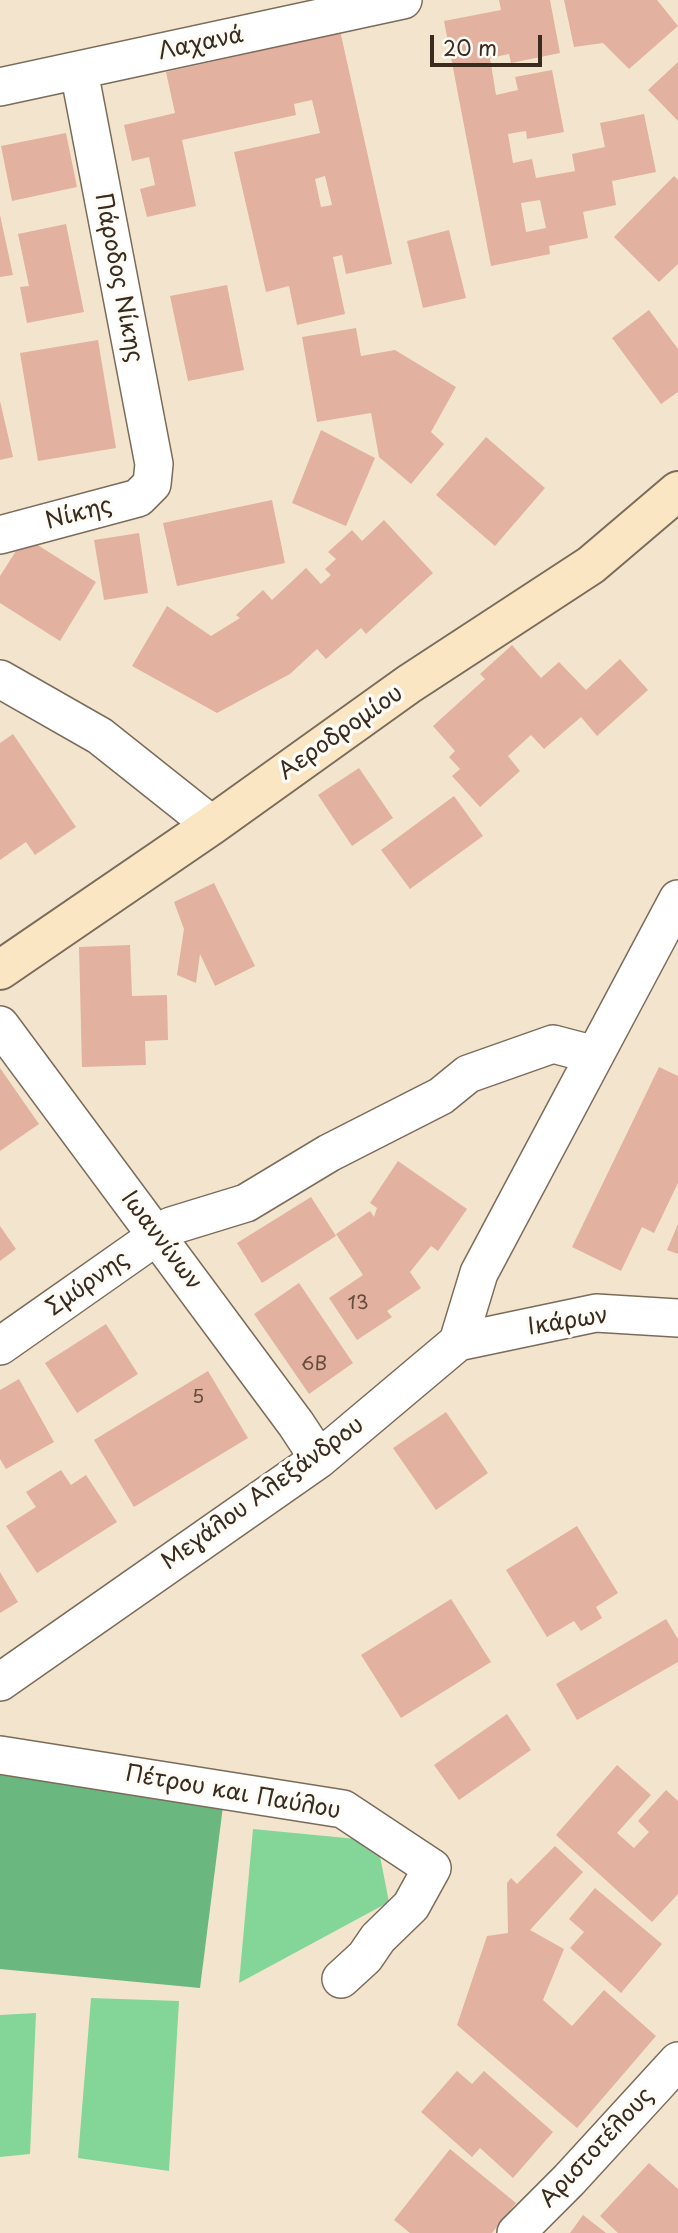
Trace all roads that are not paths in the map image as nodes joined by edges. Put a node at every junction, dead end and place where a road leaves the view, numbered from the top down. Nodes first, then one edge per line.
1 (403, 0) edge
2 (79, 71) junction
3 (0, 87) edge
4 (152, 484) joint
5 (678, 491) edge
6 (0, 535) edge
7 (0, 678) edge
8 (212, 825) junction
9 (678, 899) edge
10 (0, 970) edge
11 (0, 1025) edge
12 (595, 1055) junction
13 (157, 1235) junction
14 (678, 1318) edge
15 (458, 1342) junction
16 (0, 1346) edge
17 (319, 1459) junction
18 (0, 1682) edge
19 (0, 1755) edge
20 (341, 1979) dead end
21 (678, 2062) edge
22 (516, 2233) edge

1 - 2 street, Λαχανά
2 - 3 street, Λαχανά
2 - 4 street, Πάροδος Νίκης
4 - 6 street, Νίκης
5 - 8 street, Αεροδρομίου
7 - 8 street
8 - 10 street, Αεροδρομίου
9 - 12 street
11 - 13 street, Ιωαννίνων
12 - 13 street, Σμύρνης
12 - 15 street
13 - 16 street, Σμύρνης
13 - 17 street, Ιωαννίνων
14 - 15 street, Ικάρων
15 - 17 street, Μεγάλου Αλεξάνδρου
17 - 18 street, Μεγάλου Αλεξάνδρου
19 - 20 street, Πέτρου και Παύλου
21 - 22 street, Αριστοτέλους

